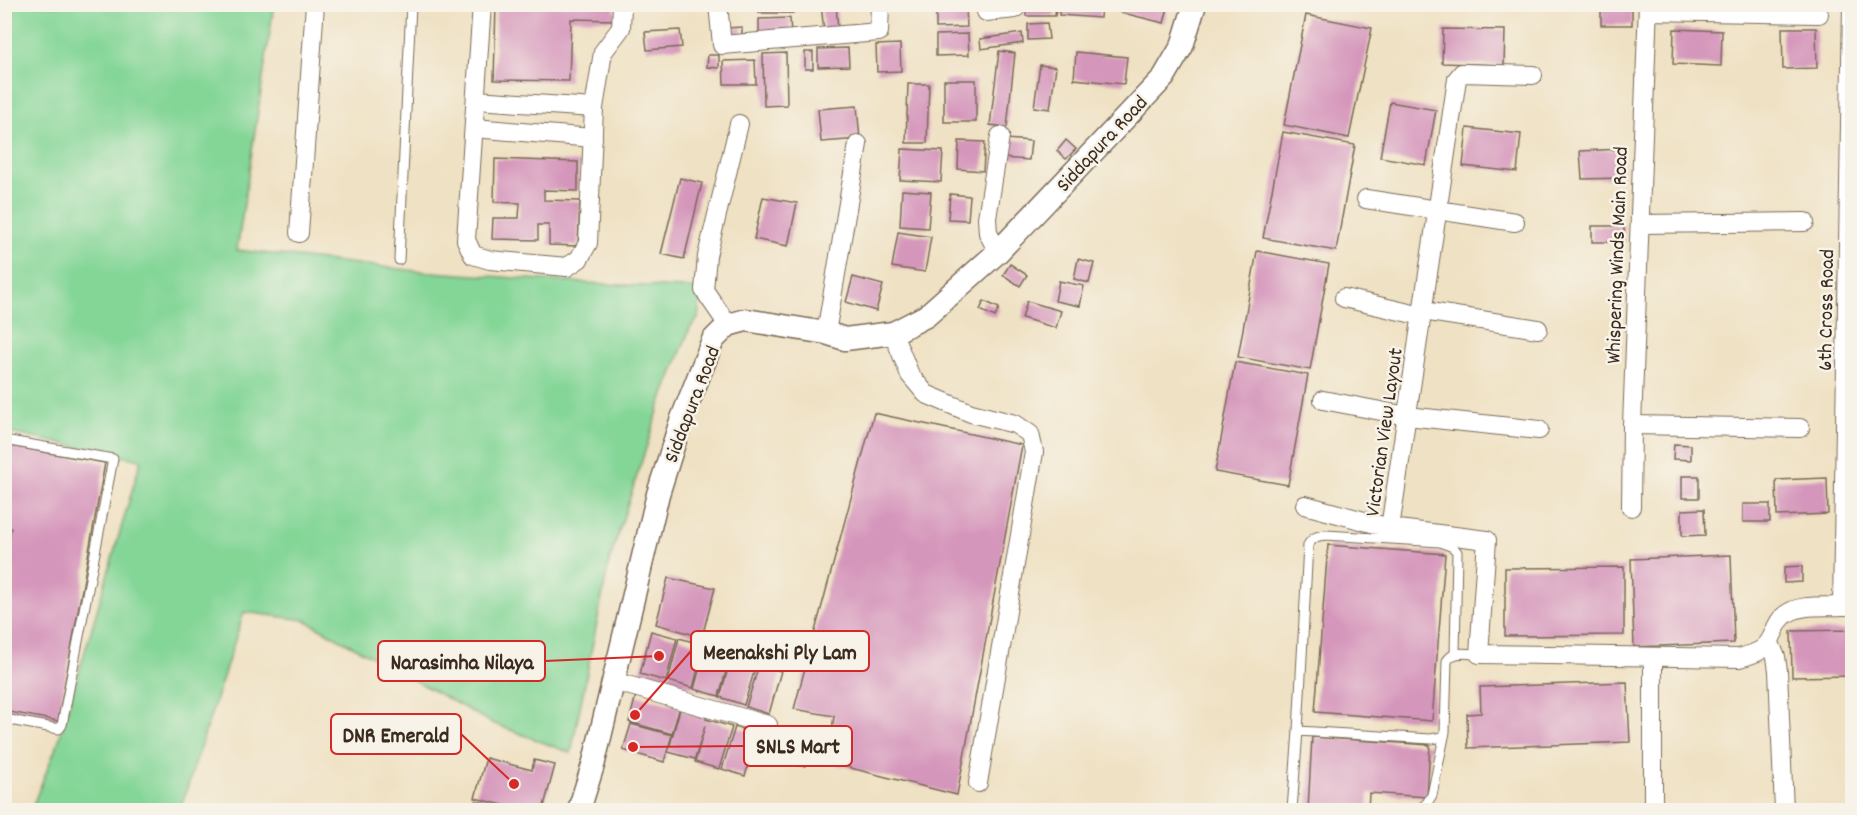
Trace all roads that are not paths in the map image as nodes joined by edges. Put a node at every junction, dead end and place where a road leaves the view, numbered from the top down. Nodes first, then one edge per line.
1 (315, 4) edge
2 (411, 4) edge
3 (482, 4) edge
4 (622, 4) edge
5 (718, 4) edge
6 (880, 4) edge
7 (986, 4) edge
8 (1195, 4) edge
9 (1852, 4) edge
10 (1648, 8) edge
11 (1015, 9) dead end
12 (1819, 14) dead end
13 (1533, 75) dead end
14 (476, 100) junction
15 (594, 108) junction
16 (739, 124) dead end
17 (474, 128) junction
18 (1000, 136) dead end
19 (593, 138) junction
20 (858, 144) dead end
21 (1366, 199) dead end
22 (1438, 209) junction
23 (1515, 222) dead end
24 (1805, 222) dead end
25 (1640, 224) junction
26 (299, 233) dead end
27 (998, 252) junction
28 (399, 260) dead end
29 (1344, 298) dead end
30 (1422, 314) junction
31 (728, 325) junction
32 (1538, 329) dead end
33 (826, 333) junction
34 (893, 333) junction
35 (1323, 400) dead end
36 (1407, 416) junction
37 (1632, 426) junction
38 (1800, 428) dead end
39 (1539, 430) dead end
40 (4, 440) edge
41 (1305, 505) dead end
42 (1631, 507) dead end
43 (1390, 528) junction
44 (1847, 606) edge
45 (1770, 643) junction
46 (1455, 654) junction
47 (1479, 654) junction
48 (1653, 657) junction
49 (614, 681) junction
50 (4, 719) edge
51 (768, 725) dead end
52 (1298, 731) junction
53 (1442, 737) junction
54 (978, 783) dead end
55 (579, 810) edge
56 (1292, 810) edge
57 (1418, 810) edge
58 (1653, 810) edge
59 (1784, 810) edge

1 - 26 street
2 - 28 lane
3 - 14 street
4 - 15 street
5 - 6 street
7 - 11 street
8 - 27 street, Siddapura Road
9 - 44 street, 6th Cross Road
10 - 12 street
10 - 25 street, Whispering Winds Main Road
13 - 22 street, Victorian View Layout
14 - 15 street
14 - 17 street
15 - 19 street
16 - 31 street
17 - 19 street
17 - 19 street
18 - 27 street
20 - 33 street
21 - 22 street
22 - 23 street
22 - 30 street, Victorian View Layout
24 - 25 street
25 - 37 street, Whispering Winds Main Road
27 - 34 street, Siddapura Road
29 - 30 street
30 - 32 street
30 - 36 street, Victorian View Layout
31 - 33 street, Siddapura Road
31 - 49 street, Siddapura Road
33 - 34 street, Siddapura Road
34 - 54 street
35 - 36 street
36 - 39 street
36 - 43 street, Victorian View Layout
37 - 38 street
37 - 42 street, Whispering Winds Main Road
40 - 50 lane
41 - 43 street
43 - 47 street, Victorian View Layout
44 - 45 street
45 - 48 street
45 - 59 street
46 - 47 lane
46 - 52 lane
46 - 53 lane
47 - 48 street
48 - 58 street
49 - 51 street
49 - 55 street, Siddapura Road
52 - 53 lane
52 - 56 lane
53 - 57 lane

